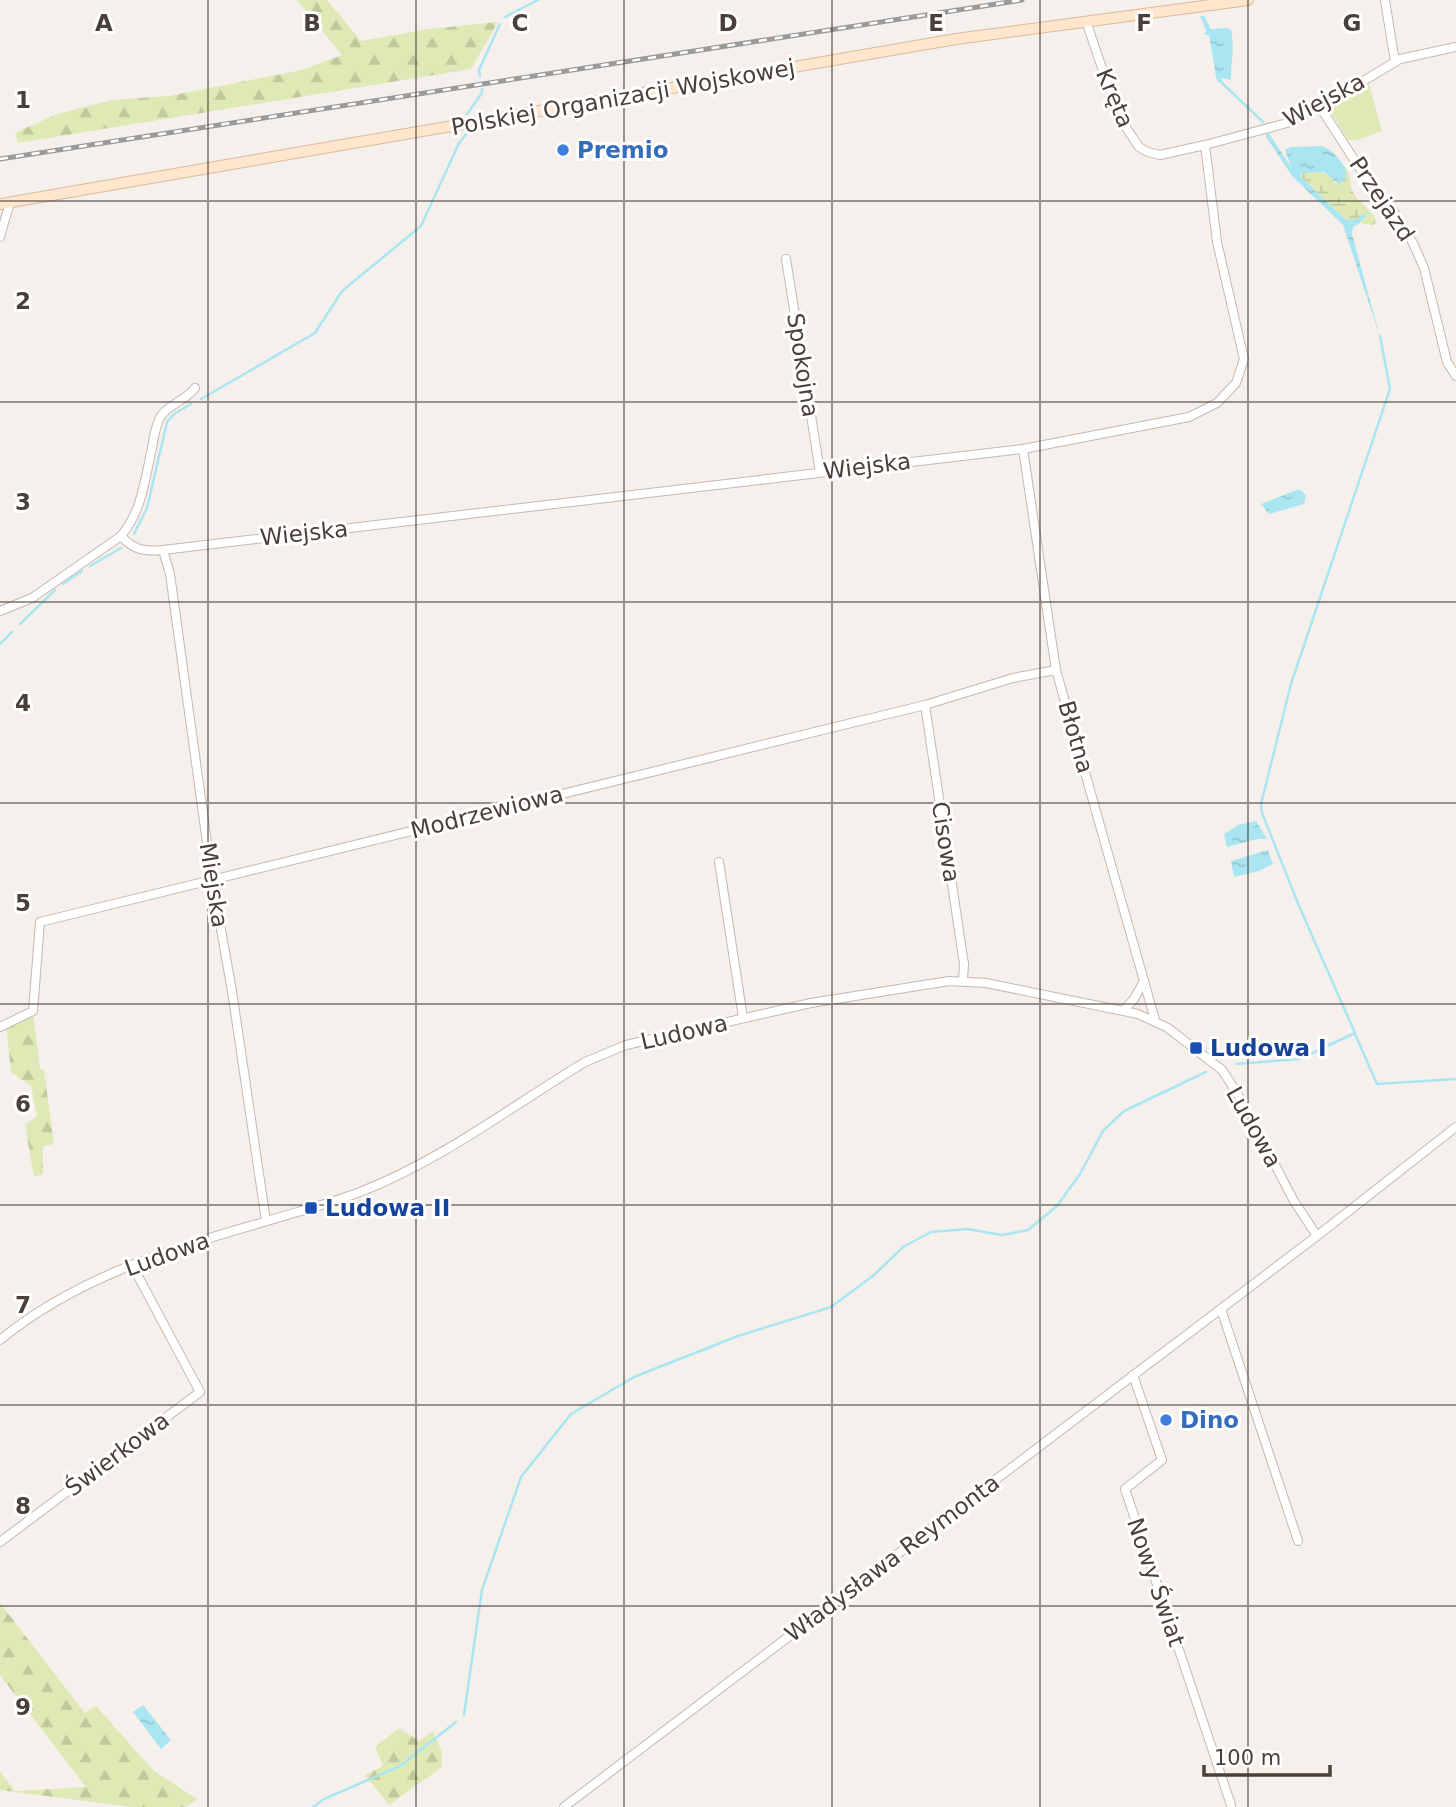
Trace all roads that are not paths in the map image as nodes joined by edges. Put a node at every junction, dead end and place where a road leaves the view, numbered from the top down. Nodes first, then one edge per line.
1 (1248, 0) edge
2 (1385, 0) edge
3 (1086, 21) junction
4 (1456, 47) edge
5 (1395, 62) junction
6 (1320, 107) junction
7 (1205, 145) junction
8 (5, 203) edge
9 (0, 237) edge
10 (786, 258) dead end
11 (1456, 376) edge
12 (195, 388) dead end
13 (1023, 449) junction
14 (820, 472) junction
15 (121, 536) junction
16 (163, 550) junction
17 (0, 611) edge
18 (1056, 670) junction
19 (925, 705) junction
20 (719, 862) dead end
21 (212, 879) junction
22 (963, 980) junction
23 (1144, 981) junction
24 (1124, 1010) junction
25 (743, 1018) junction
26 (1154, 1020) junction
27 (0, 1027) edge
28 (1456, 1127) edge
29 (266, 1221) junction
30 (1317, 1236) junction
31 (132, 1265) junction
32 (1221, 1309) junction
33 (0, 1340) edge
34 (1133, 1375) junction
35 (1298, 1541) dead end
36 (0, 1542) edge
37 (1231, 1805) dead end
38 (564, 1807) edge

1 - 3 main road, Polskiej Organizacji Wojskowej
2 - 5 street
3 - 7 street, Kręta
3 - 8 main road, Polskiej Organizacji Wojskowej
4 - 5 street, Wiejska
5 - 6 street, Wiejska
6 - 7 street, Wiejska
6 - 11 street, Przejazd
7 - 13 street, Wiejska
8 - 9 street
10 - 14 street, Spokojna
12 - 15 street
13 - 14 street, Wiejska
13 - 18 street, Błotna
14 - 16 street, Wiejska
15 - 16 street, Wiejska
15 - 17 street
16 - 21 street, Miejska
18 - 19 street, Modrzewiowa
18 - 23 street, Błotna
19 - 21 street, Modrzewiowa
19 - 22 street, Cisowa
20 - 25 street
21 - 27 street, Modrzewiowa
21 - 29 street, Miejska
22 - 24 street, Ludowa
22 - 25 street, Ludowa
23 - 24 street
23 - 26 street, Błotna
24 - 26 street, Ludowa
25 - 29 street, Ludowa
26 - 30 street, Ludowa
28 - 30 street, Władysława Reymonta
29 - 31 street, Ludowa
30 - 32 street, Władysława Reymonta
31 - 33 street, Ludowa
31 - 36 street, Świerkowa
32 - 34 street, Władysława Reymonta
32 - 35 street
34 - 37 street, Nowy Świat
34 - 38 street, Władysława Reymonta

